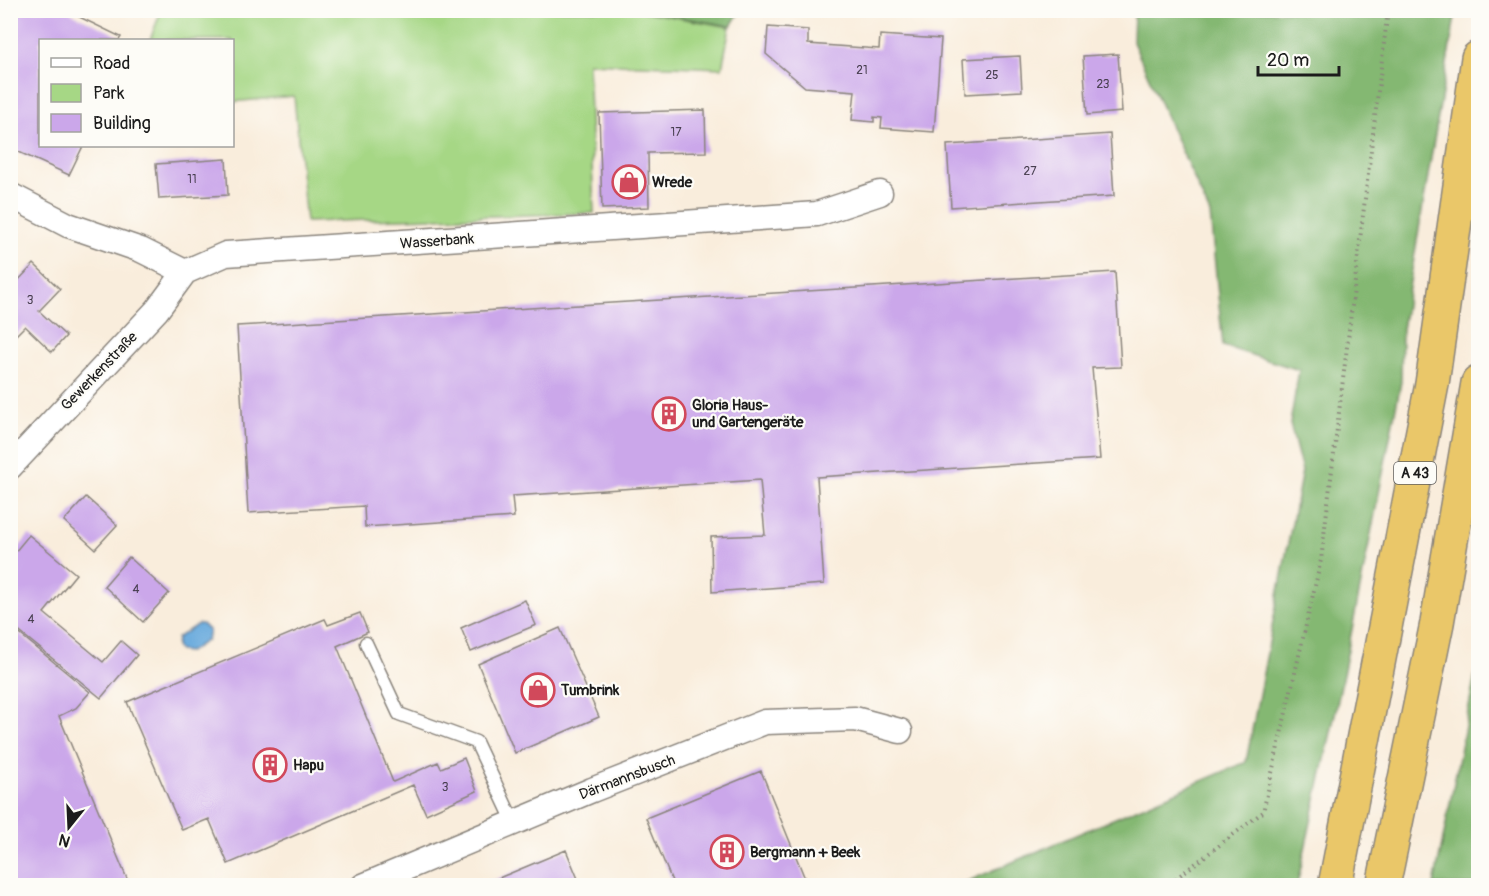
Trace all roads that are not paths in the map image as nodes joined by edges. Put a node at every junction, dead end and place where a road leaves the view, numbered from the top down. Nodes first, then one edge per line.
1 (1479, 58) edge
2 (880, 193) dead end
3 (10, 195) edge
4 (185, 272) junction
5 (1479, 383) edge
6 (10, 467) edge
7 (366, 643) dead end
8 (900, 731) dead end
9 (514, 823) junction
10 (363, 885) edge
11 (1335, 885) edge
12 (1383, 885) edge

1 - 11 highway, A 43
2 - 4 street, Wasserbank
3 - 4 street
4 - 6 street, Gewerkenstraße
5 - 12 highway
7 - 9 lane
8 - 9 street, Därmannsbusch
9 - 10 street, Därmannsbusch

